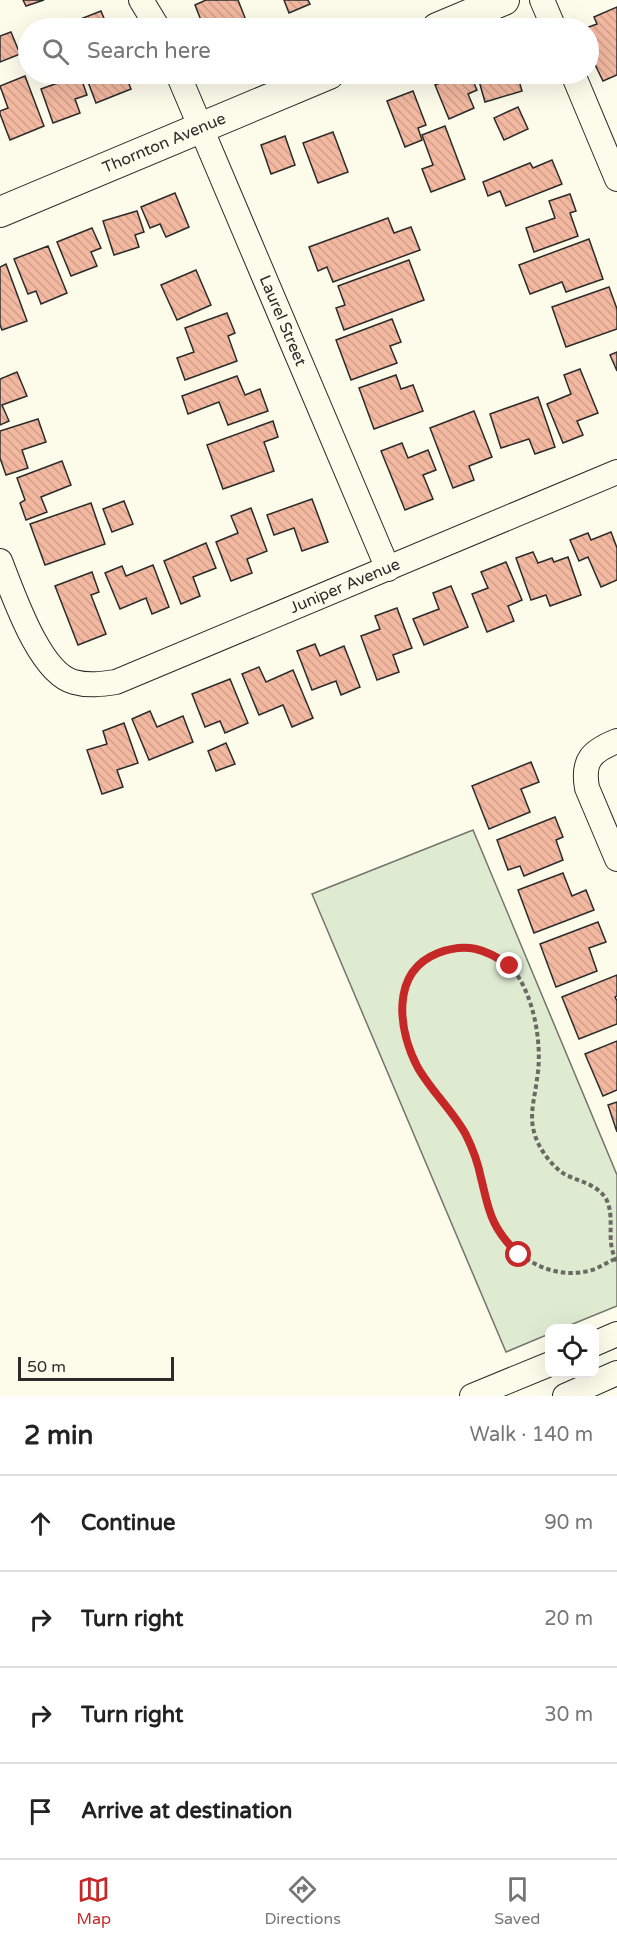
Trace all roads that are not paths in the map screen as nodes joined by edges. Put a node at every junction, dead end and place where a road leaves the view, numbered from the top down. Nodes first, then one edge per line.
1 (141, 0) edge
2 (504, 0) edge
3 (542, 0) edge
4 (152, 18) edge
5 (460, 18) edge
6 (550, 18) edge
7 (182, 84) edge
8 (305, 84) edge
9 (577, 84) edge
10 (201, 128) junction
11 (617, 179) edge
12 (0, 212) edge
13 (617, 472) edge
14 (0, 561) edge
15 (388, 569) junction
16 (617, 741) edge
17 (617, 859) edge
18 (617, 1335) edge
19 (599, 1342) edge
20 (545, 1366) edge
21 (617, 1373) edge
22 (472, 1396) edge
23 (565, 1396) edge

1 - 4 street
2 - 5 main road
3 - 6 street
7 - 10 street, Laurel Street
8 - 10 main road, Thornton Avenue
9 - 11 street
10 - 12 main road, Thornton Avenue
10 - 15 street, Laurel Street
13 - 15 street, Juniper Avenue
14 - 15 street, Juniper Avenue
16 - 17 street
18 - 19 street
20 - 22 street
21 - 23 street

